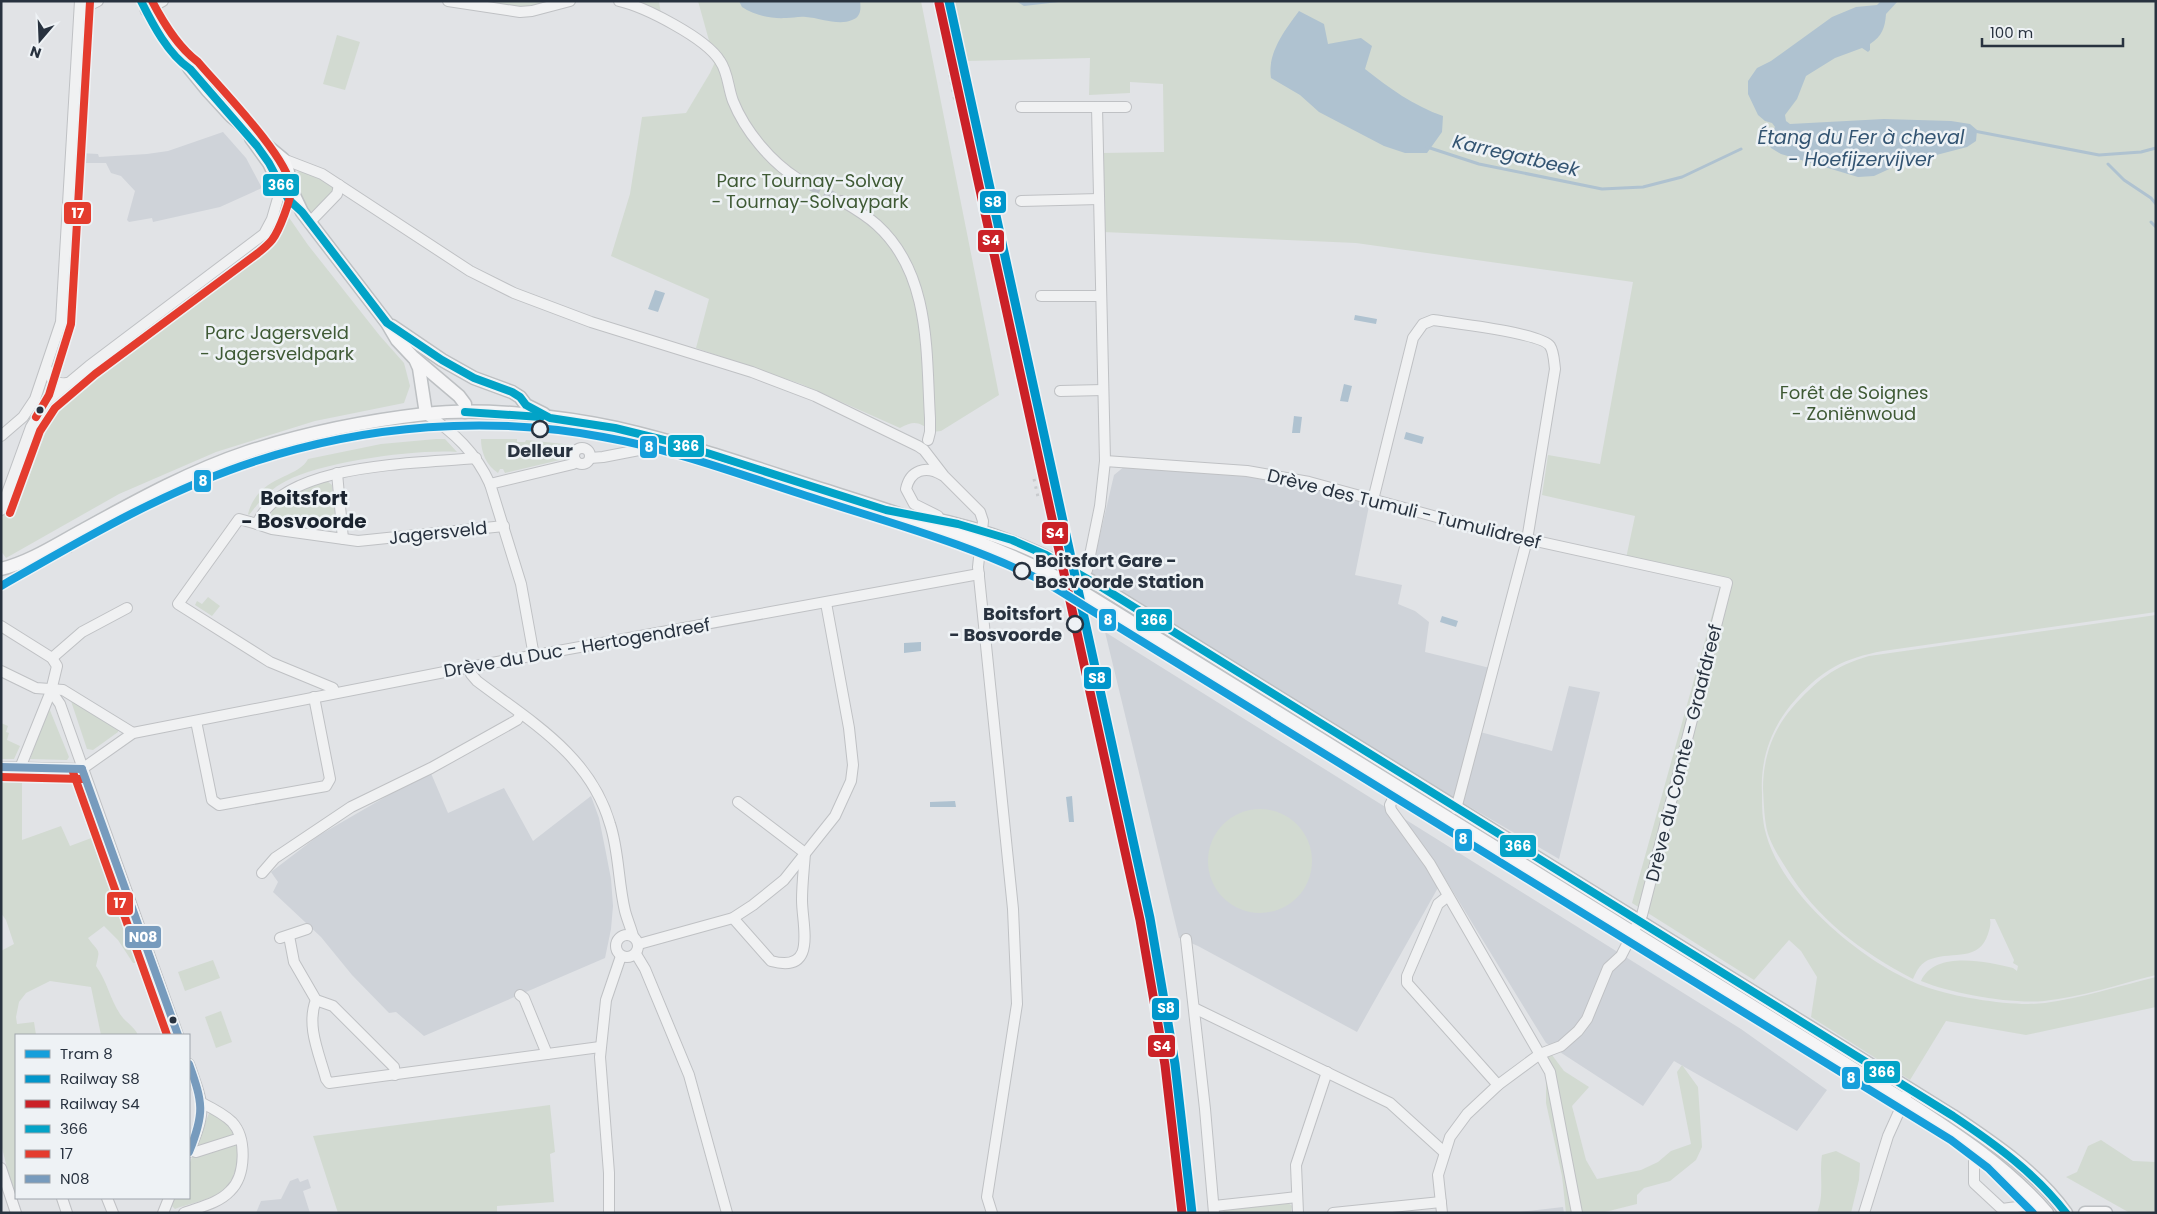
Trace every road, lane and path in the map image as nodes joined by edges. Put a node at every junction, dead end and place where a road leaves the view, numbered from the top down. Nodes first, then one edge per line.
1 (98, 1) edge
2 (164, 1) edge
3 (448, 1) edge
4 (570, 1) edge
5 (619, 1) edge
6 (144, 5) edge
7 (80, 6) edge
8 (1021, 107) dead end
9 (1097, 107) junction
10 (1126, 107) dead end
11 (231, 116) junction
12 (281, 157) junction
13 (798, 179) tunnel mouth
14 (339, 185) junction
15 (281, 188) junction
16 (1099, 200) junction
17 (842, 201) tunnel mouth
18 (1021, 201) dead end
19 (305, 217) junction
20 (1041, 296) dead end
21 (1101, 296) junction
22 (388, 323) junction
23 (414, 357) junction
24 (47, 369) junction
25 (67, 383) junction
26 (1103, 390) junction
27 (1060, 391) dead end
28 (465, 412) junction
29 (426, 414) junction
30 (550, 418) junction
31 (13, 427) junction
32 (1, 436) edge
33 (27, 437) junction
34 (676, 443) junction
35 (927, 445) junction
36 (476, 458) junction
37 (1104, 461) junction
38 (925, 470) junction
39 (337, 473) junction
40 (944, 476) junction
41 (490, 484) junction
42 (1372, 500) junction
43 (1, 510) edge
44 (886, 510) junction
45 (257, 524) junction
46 (958, 524) junction
47 (504, 526) junction
48 (982, 538) junction
49 (343, 539) junction
50 (1527, 540) junction
51 (5, 570) edge
52 (979, 574) junction
53 (1083, 576) junction
54 (1727, 583) joint
55 (826, 603) junction
56 (127, 608) dead end
57 (1, 626) edge
58 (48, 656) junction
59 (534, 656) junction
60 (470, 667) junction
61 (1, 670) edge
62 (51, 691) junction
63 (334, 693) junction
64 (314, 697) junction
65 (521, 714) junction
66 (196, 721) junction
67 (133, 733) junction
68 (1, 767) edge
69 (20, 768) junction
70 (82, 769) junction
71 (1399, 787) junction
72 (738, 802) dead end
73 (1456, 809) junction
74 (805, 852) junction
75 (262, 873) dead end
76 (1448, 896) junction
77 (733, 918) junction
78 (1636, 927) junction
79 (307, 929) dead end
80 (1186, 939) dead end
81 (633, 942) junction
82 (621, 956) junction
83 (520, 995) dead end
84 (316, 1000) junction
85 (1194, 1008) junction
86 (178, 1034) edge
87 (600, 1047) junction
88 (547, 1054) junction
89 (1540, 1054) junction
90 (190, 1067) edge
91 (1327, 1072) junction
92 (395, 1075) junction
93 (1498, 1085) junction
94 (1907, 1094) junction
95 (202, 1103) junction
96 (240, 1138) junction
97 (190, 1148) edge
98 (1974, 1148) junction
99 (190, 1151) edge
100 (1444, 1152) junction
101 (1, 1168) edge
102 (1297, 1197) junction
103 (62, 1199) edge
104 (107, 1199) edge
105 (169, 1199) edge
106 (1441, 1202) junction
107 (1214, 1209) edge
108 (2035, 1209) edge
109 (16, 1213) edge
110 (67, 1213) edge
111 (113, 1213) edge
112 (163, 1213) edge
113 (184, 1213) edge
114 (609, 1213) edge
115 (728, 1213) edge
116 (992, 1213) edge
117 (1298, 1213) edge
118 (1332, 1213) edge
119 (1442, 1213) edge
120 (1577, 1213) edge
121 (1864, 1213) edge
122 (2066, 1213) edge
123 (2085, 1213) edge
124 (2106, 1213) edge

1 - 7 street
2 - 6 street
3 - 4 street
5 - 13 street
6 - 11 main road
7 - 24 street
8 - 9 street
9 - 10 street
9 - 16 street
11 - 12 main road
11 - 15 main road
12 - 14 street
12 - 19 main road
14 - 19 street
14 - 35 street
15 - 19 main road
15 - 25 street
16 - 18 street
16 - 21 street
17 - 35 street
19 - 22 main road
20 - 21 street
21 - 26 street
22 - 23 main road
22 - 30 main road
23 - 28 main road
23 - 29 main road
24 - 25 street
24 - 31 street
25 - 33 street
26 - 27 street
26 - 37 street
28 - 29 main road
28 - 30 main road
29 - 36 street
29 - 51 main road
30 - 34 main road
31 - 32 street
31 - 33 street
33 - 43 street
34 - 41 street
34 - 44 main road
35 - 38 street
35 - 40 street
36 - 39 street
36 - 41 street
37 - 42 street, Drève des Tumuli - Tumulidreef
37 - 53 street
38 - 40 street
38 - 46 street
39 - 45 street
39 - 49 street
40 - 48 street
41 - 47 street
42 - 50 street, Drève des Tumuli - Tumulidreef
42 - 50 street
44 - 46 main road
44 - 48 main road
45 - 49 street, Jagersveld
45 - 63 street, Jagersveld
46 - 48 main road
47 - 49 street, Jagersveld
47 - 59 street
48 - 52 street
48 - 53 main road
48 - 71 main road
50 - 54 street, Drève des Tumuli - Tumulidreef
50 - 73 street
52 - 55 street, Drève du Duc - Hertogendreef
52 - 116 street
53 - 73 main road
54 - 78 street, Drève du Comte - Graafdreef
55 - 59 street, Drève du Duc - Hertogendreef
55 - 74 street
56 - 58 street
57 - 58 street
58 - 62 street
59 - 60 street, Drève du Duc - Hertogendreef
60 - 63 street, Drève du Duc - Hertogendreef
60 - 65 street
61 - 62 street
62 - 67 street
62 - 69 street
62 - 70 street
63 - 64 street, Drève du Duc - Hertogendreef
64 - 66 street, Drève du Duc - Hertogendreef
64 - 66 street
65 - 75 street
65 - 81 street
66 - 67 street, Drève du Duc - Hertogendreef
67 - 70 street, Drève du Duc - Hertogendreef
68 - 69 street
69 - 70 street
70 - 86 street
71 - 76 street
71 - 78 main road
72 - 74 street
73 - 78 main road
74 - 77 street
74 - 77 street
76 - 89 street
76 - 93 street
77 - 81 street
78 - 89 street, Drève du Comte - Graafdreef
78 - 94 main road
79 - 84 street
80 - 85 street
81 - 82 street
81 - 82 street
81 - 115 street
82 - 87 street
83 - 88 street
84 - 92 street
84 - 92 street
85 - 91 street
85 - 107 street
87 - 88 street
87 - 114 street
88 - 92 street
89 - 93 street, Drève du Comte - Graafdreef
89 - 120 street
90 - 95 street
91 - 100 street
91 - 102 street
93 - 100 street, Drève du Comte - Graafdreef
94 - 98 main road
94 - 121 street
94 - 122 main road
95 - 96 street
95 - 97 street
96 - 99 street
96 - 113 street
98 - 108 main road
98 - 108 street
100 - 106 street, Drève du Comte - Graafdreef
101 - 109 street
102 - 107 street
102 - 117 street
103 - 110 street
104 - 111 street
105 - 112 street
106 - 118 street
106 - 119 street, Drève du Comte - Graafdreef
123 - 124 main road

